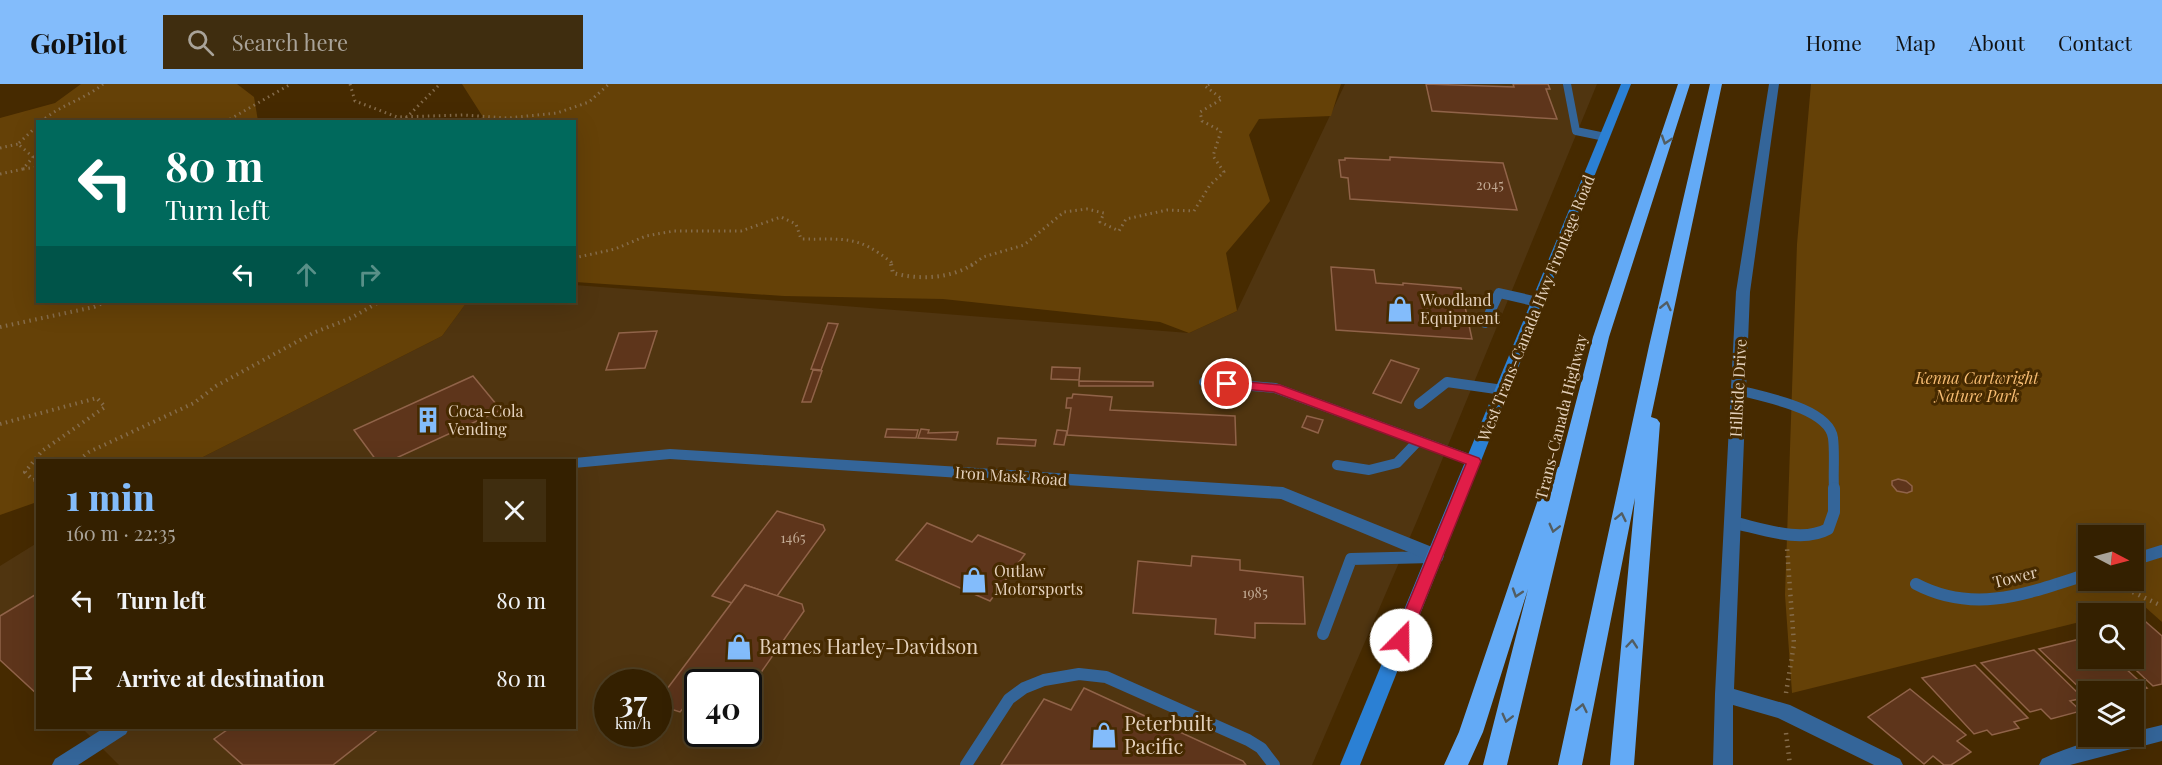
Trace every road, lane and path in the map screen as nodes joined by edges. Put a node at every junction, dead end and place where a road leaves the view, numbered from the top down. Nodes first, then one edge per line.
1 (103, 84) edge
2 (291, 84) edge
3 (350, 84) edge
4 (440, 84) edge
5 (609, 84) edge
6 (1210, 84) edge
7 (1567, 84) edge
8 (1626, 84) edge
9 (1684, 84) edge
10 (1716, 84) edge
11 (1774, 84) edge
12 (409, 116) junction
13 (508, 118) junction
14 (42, 120) edge
15 (228, 120) edge
16 (404, 120) edge
17 (505, 120) edge
18 (36, 126) edge
19 (1605, 136) junction
20 (18, 144) junction
21 (0, 148) edge
22 (36, 167) edge
23 (24, 169) junction
24 (0, 174) edge
25 (576, 258) edge
26 (1538, 302) junction
27 (102, 303) edge
28 (377, 303) edge
29 (1485, 322) dead end
30 (0, 327) edge
31 (1601, 338) junction
32 (1657, 346) junction
33 (1204, 382) dead end
34 (1503, 390) junction
35 (1738, 390) junction
36 (1419, 404) dead end
37 (0, 424) edge
38 (1418, 441) junction
39 (80, 459) edge
40 (1474, 461) junction
41 (576, 463) edge
42 (1337, 465) dead end
43 (36, 479) edge
44 (1731, 522) junction
45 (1786, 533) junction
46 (2162, 551) edge
47 (1436, 556) junction
48 (2144, 557) edge
49 (2078, 577) edge
50 (1916, 584) dead end
51 (2129, 591) edge
52 (2162, 606) edge
53 (1323, 634) dead end
54 (1724, 694) junction
55 (1783, 711) junction
56 (117, 729) edge
57 (2162, 733) edge
58 (2062, 763) edge
59 (62, 765) edge
60 (966, 765) edge
61 (1274, 765) edge
62 (1350, 765) edge
63 (1456, 765) edge
64 (1495, 765) edge
65 (1570, 765) edge
66 (1622, 765) edge
67 (1723, 765) edge
68 (1790, 765) edge
69 (1893, 765) edge

1 - 14 path
2 - 15 path
3 - 12 path
4 - 12 path
5 - 13 path
6 - 25 path
7 - 19 lane
8 - 19 street, West Trans-Canada Hwy Frontage Road
9 -> 31 highway, Trans-Canada Highway
32 -> 10 highway
11 - 35 street, Hillside Drive
12 - 13 path
12 - 16 path
13 - 17 path
18 - 20 path
19 - 26 street, West Trans-Canada Hwy Frontage Road
20 - 21 path
20 - 23 path
22 - 23 path
23 - 24 path
26 - 29 lane
26 - 34 street, West Trans-Canada Hwy Frontage Road
27 - 30 path
28 - 39 path
31 -> 63 highway
31 -> 64 highway, Trans-Canada Highway
65 -> 32 highway
66 -> 32 highway
33 - 38 lane
34 - 36 lane
34 - 40 street, West Trans-Canada Hwy Frontage Road
35 - 44 street, Hillside Drive
35 - 45 lane
37 - 43 path
38 - 40 lane
38 - 42 lane
40 - 47 street, West Trans-Canada Hwy Frontage Road
41 - 47 street, Iron Mask Road
44 - 45 lane
44 - 54 street, Hillside Drive
45 - 55 path
46 - 48 lane
47 - 53 lane
47 - 62 street, West Trans-Canada Hwy Frontage Road
49 - 50 lane, Tower
51 - 52 path
54 - 55 street
54 - 67 street, Hillside Drive
55 - 68 path
55 - 69 street
56 - 59 street
57 - 58 street
60 - 61 lane

